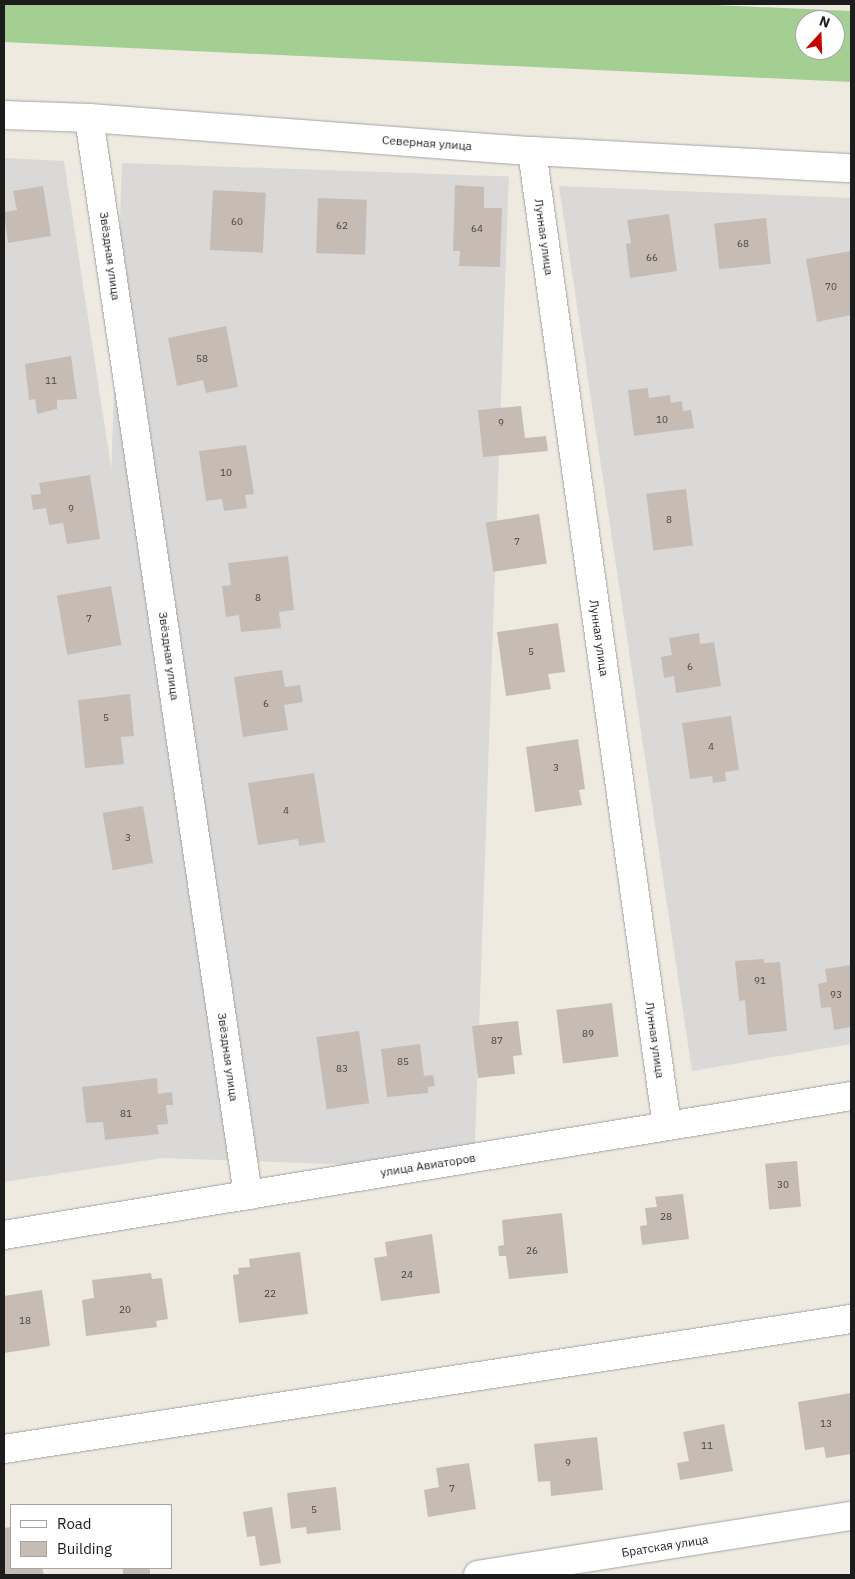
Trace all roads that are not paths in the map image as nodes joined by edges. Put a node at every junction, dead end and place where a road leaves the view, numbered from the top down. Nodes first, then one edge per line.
1 (4, 115) edge
2 (89, 118) junction
3 (532, 151) junction
4 (851, 168) edge
5 (851, 1096) edge
6 (667, 1126) junction
7 (248, 1195) junction
8 (4, 1235) edge
9 (851, 1319) edge
10 (4, 1449) edge
11 (851, 1516) edge
12 (478, 1575) edge

1 - 2 street, Северная улица
2 - 3 street, Северная улица
2 - 7 street, Звёздная улица
3 - 4 street, Северная улица
3 - 6 street, Лунная улица
5 - 6 street, улица Авиаторов
6 - 7 street, улица Авиаторов
7 - 8 street, улица Авиаторов
9 - 10 street
11 - 12 street, Братская улица

